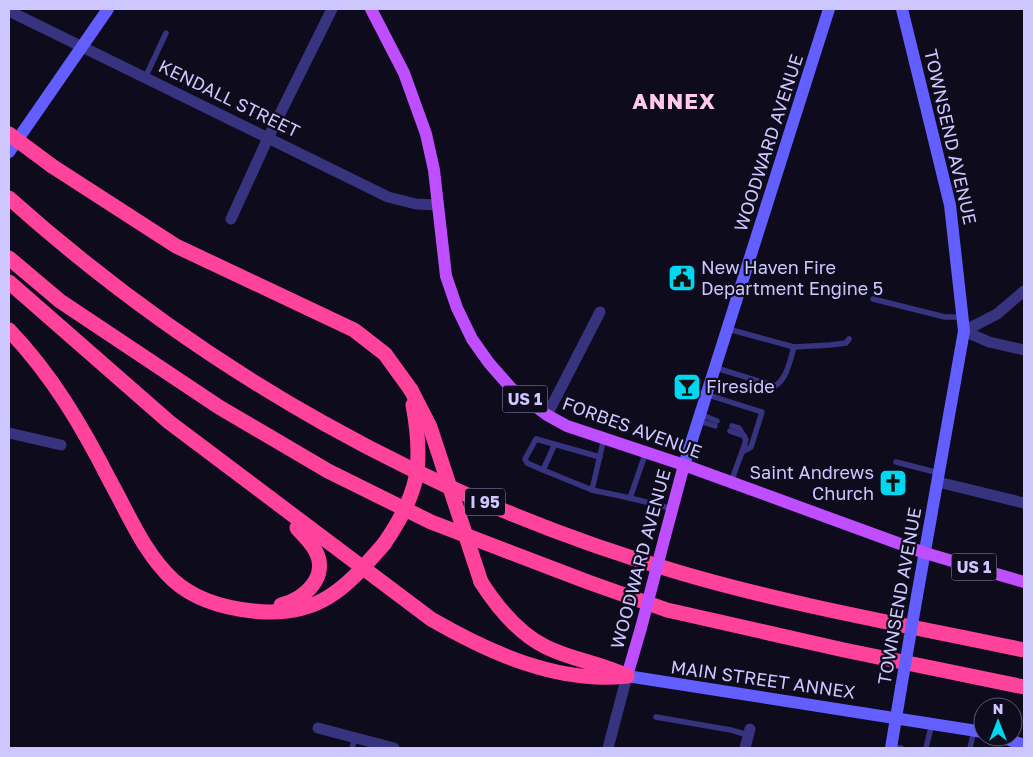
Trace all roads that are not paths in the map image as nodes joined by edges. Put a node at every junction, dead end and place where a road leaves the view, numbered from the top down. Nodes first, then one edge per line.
1 (108, 9) edge
2 (332, 9) edge
3 (371, 9) edge
4 (830, 9) edge
5 (902, 9) edge
6 (9, 11) edge
7 (166, 33) dead end
8 (82, 47) junction
9 (145, 78) junction
10 (9, 134) edge
11 (268, 138) junction
12 (9, 152) edge
13 (12, 201) edge
14 (438, 205) junction
15 (231, 219) dead end
16 (9, 258) edge
17 (9, 282) edge
18 (1024, 291) edge
19 (873, 299) dead end
20 (600, 312) dead end
21 (962, 317) junction
22 (728, 329) junction
23 (9, 330) edge
24 (964, 331) junction
25 (849, 339) dead end
26 (794, 347) junction
27 (1024, 350) edge
28 (716, 368) junction
29 (411, 390) junction
30 (708, 395) junction
31 (547, 416) junction
32 (701, 418) junction
33 (716, 423) dead end
34 (731, 428) dead end
35 (9, 433) edge
36 (604, 438) junction
37 (61, 445) dead end
38 (554, 446) junction
39 (646, 452) junction
40 (742, 452) junction
41 (600, 457) junction
42 (896, 462) dead end
43 (684, 465) junction
44 (542, 470) junction
45 (938, 478) junction
46 (731, 482) junction
47 (592, 490) junction
48 (630, 498) junction
49 (270, 500) junction
50 (1024, 502) edge
51 (673, 509) junction
52 (925, 553) junction
53 (363, 569) junction
54 (1024, 582) edge
55 (243, 610) junction
56 (1024, 650) edge
57 (627, 676) junction
58 (1024, 687) edge
59 (656, 717) dead end
60 (896, 718) junction
61 (932, 723) junction
62 (318, 728) dead end
63 (973, 730) edge
64 (749, 732) joint
65 (353, 743) edge
66 (394, 748) edge
67 (608, 748) edge
68 (745, 748) edge
69 (895, 748) edge
70 (926, 748) edge

1 - 8 main road
2 - 11 street
3 - 14 main road, FORBES AVENUE / US 1
4 - 22 main road, WOODWARD AVENUE
5 - 21 main road, TOWNSEND AVENUE
6 - 8 street, KENDALL STREET
7 - 9 lane
8 - 9 street, KENDALL STREET
8 - 12 main road
9 - 11 street, KENDALL STREET
10 - 29 highway, bridge
11 - 14 street, KENDALL STREET
11 - 15 street
13 - 56 highway, I 95
14 - 31 main road, FORBES AVENUE / US 1
16 - 58 highway, I 95
17 - 49 highway
18 - 24 street
19 - 21 lane
20 - 31 street
21 - 24 main road, TOWNSEND AVENUE
22 - 26 lane
22 - 28 main road, WOODWARD AVENUE
23 - 55 highway
24 - 27 street
24 - 45 main road, TOWNSEND AVENUE
25 - 26 lane
26 - 28 lane
28 - 30 main road, WOODWARD AVENUE
29 - 53 highway, bridge
29 - 57 highway, bridge
30 - 32 main road, WOODWARD AVENUE
30 - 40 lane
31 - 36 main road, FORBES AVENUE / US 1
32 - 33 lane
32 - 43 main road, WOODWARD AVENUE
34 - 40 lane
35 - 37 street
36 - 39 main road, FORBES AVENUE / US 1
36 - 41 lane
38 - 41 lane
38 - 44 lane
38 - 44 lane
39 - 43 main road, FORBES AVENUE / US 1
39 - 48 lane
40 - 46 lane
41 - 47 lane
42 - 45 lane
43 - 46 main road, FORBES AVENUE / US 1
43 - 51 main road, WOODWARD AVENUE
44 - 47 lane
45 - 50 street
45 - 52 main road, TOWNSEND AVENUE
46 - 52 main road, FORBES AVENUE / US 1
47 - 48 lane
48 - 51 lane
49 - 53 highway
49 - 55 highway
51 - 57 main road, WOODWARD AVENUE, bridge
52 - 54 main road, FORBES AVENUE / US 1
52 - 60 main road, TOWNSEND AVENUE, bridge
53 - 55 highway
53 - 57 highway
57 - 60 main road, MAIN STREET ANNEX
57 - 67 street, WOODWARD AVENUE
59 - 64 lane
60 - 61 main road, MAIN STREET ANNEX
60 - 69 main road, TOWNSEND AVENUE
61 - 63 main road, MAIN STREET ANNEX
61 - 70 lane
62 - 65 street
64 - 68 street
65 - 66 street

